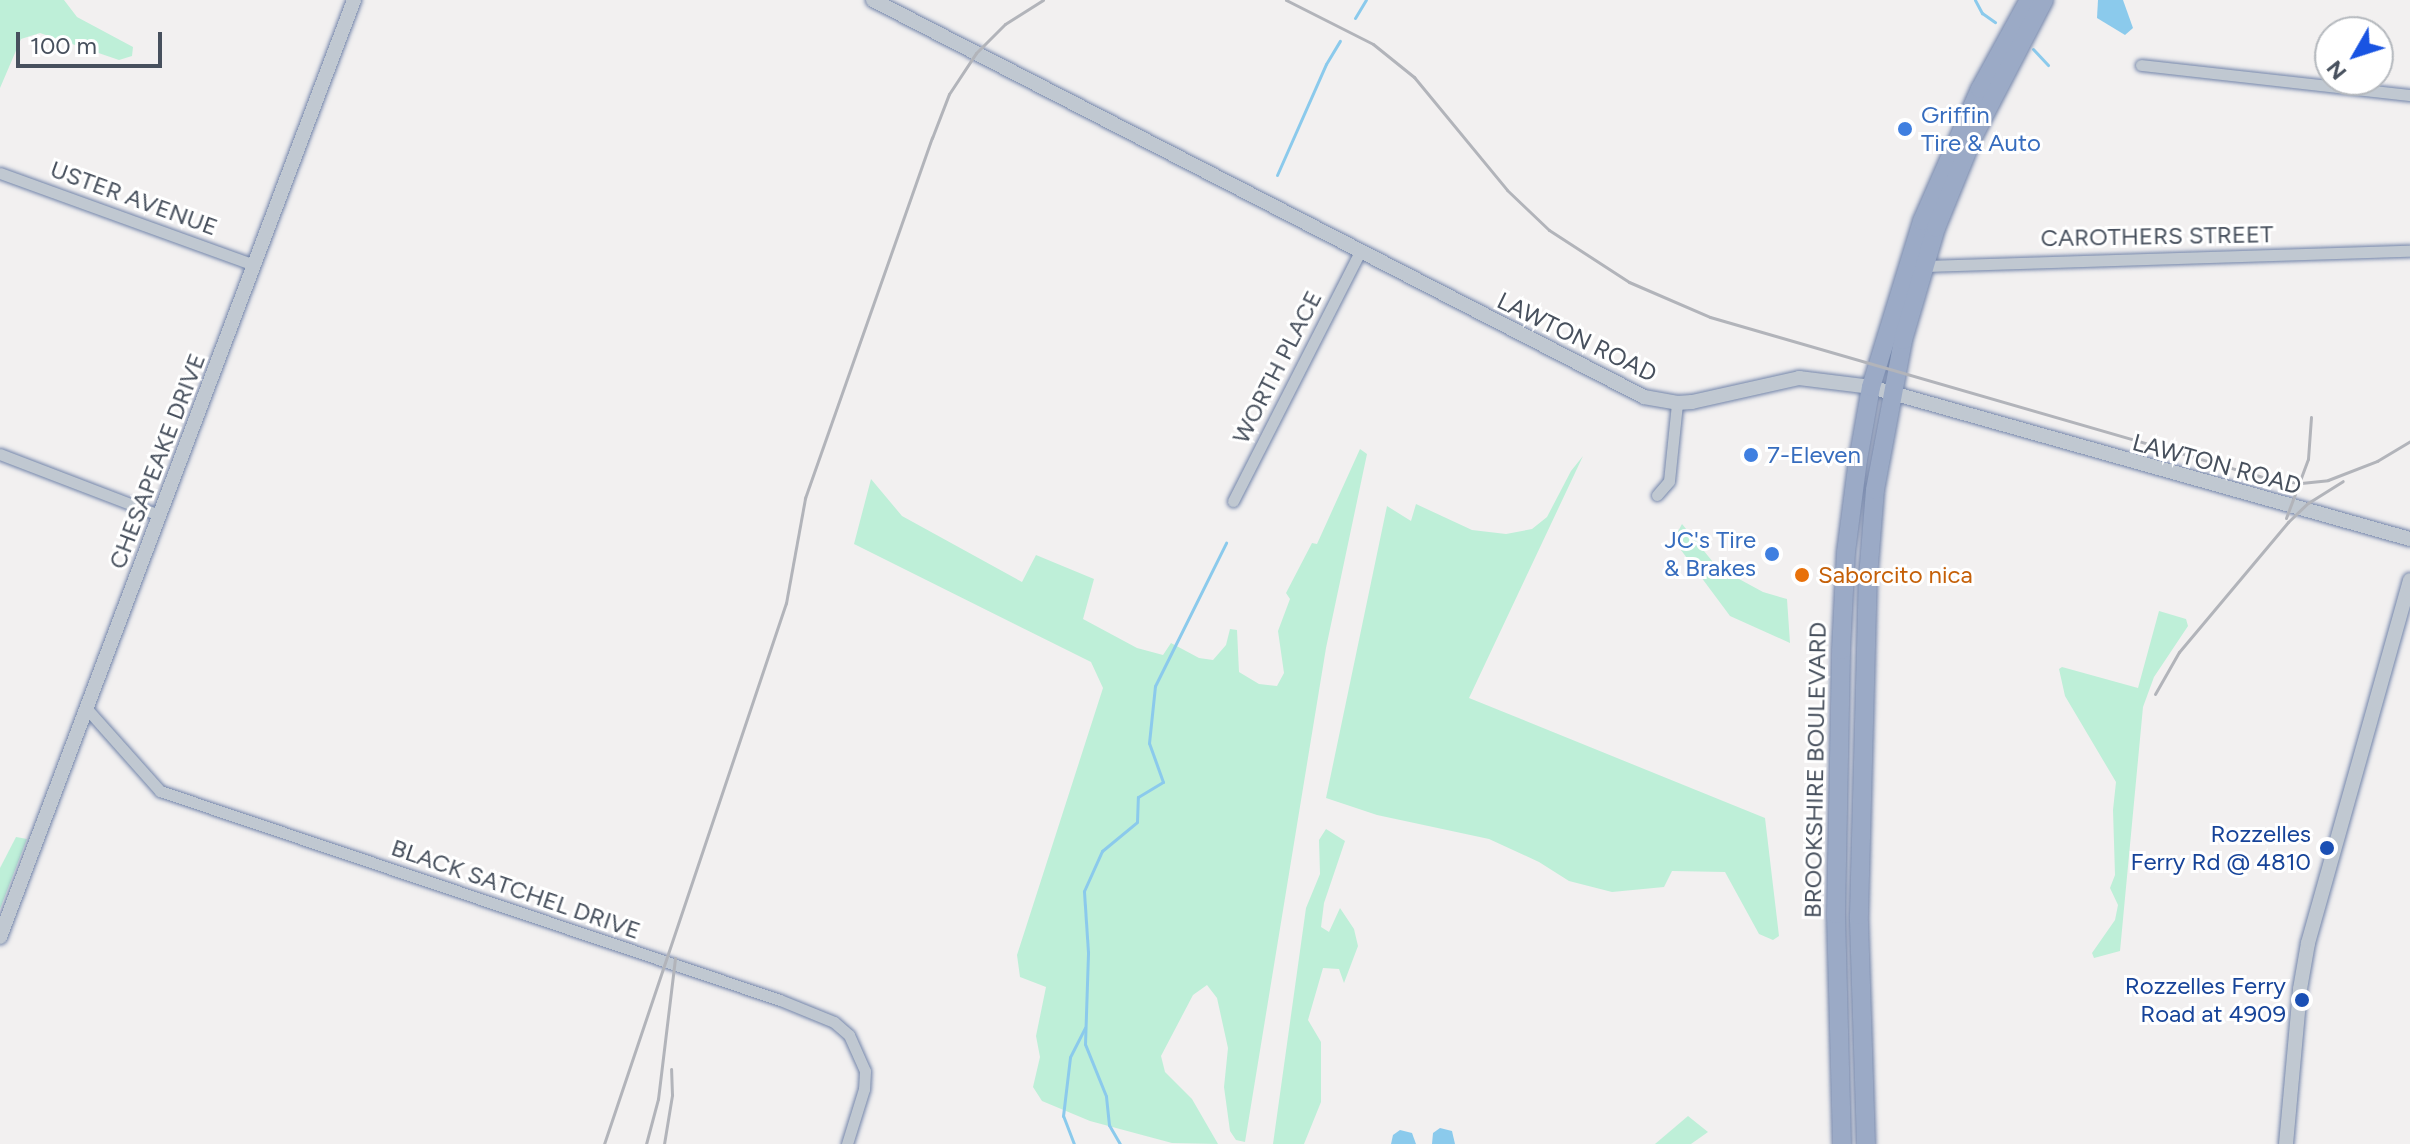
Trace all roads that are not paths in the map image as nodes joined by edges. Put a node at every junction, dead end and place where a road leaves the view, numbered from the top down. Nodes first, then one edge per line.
1 (354, 0) edge
2 (873, 0) edge
3 (2029, 0) edge
4 (2044, 0) edge
5 (2141, 65) dead end
6 (2410, 95) edge
7 (0, 173) edge
8 (2410, 251) edge
9 (1360, 252) junction
10 (254, 265) junction
11 (1915, 267) junction
12 (1871, 387) junction
13 (1892, 393) junction
14 (1677, 403) junction
15 (0, 454) edge
16 (1657, 495) dead end
17 (1233, 501) dead end
18 (159, 515) junction
19 (2410, 539) edge
20 (2410, 580) edge
21 (87, 709) junction
22 (0, 937) edge
23 (1839, 1109) junction
24 (1863, 1109) junction
25 (847, 1144) edge
26 (1842, 1144) edge
27 (1866, 1144) edge
28 (2286, 1144) edge

1 - 10 street, CHESAPEAKE DRIVE
2 - 9 street, LAWTON ROAD
3 - 11 highway, BROOKSHIRE BOULEVARD
4 - 11 highway, BROOKSHIRE BOULEVARD
5 - 6 street
7 - 10 street, USTER AVENUE
8 - 11 street, CAROTHERS STREET
9 - 14 street, LAWTON ROAD
9 - 17 street, WORTH PLACE
10 - 18 street, CHESAPEAKE DRIVE
11 - 12 highway, BROOKSHIRE BOULEVARD
11 - 13 highway, BROOKSHIRE BOULEVARD
12 - 13 street, LAWTON ROAD
12 - 14 street, LAWTON ROAD
12 - 23 highway, BROOKSHIRE BOULEVARD
13 - 19 street, LAWTON ROAD
13 - 24 highway, BROOKSHIRE BOULEVARD
14 - 16 street
15 - 18 street
18 - 21 street, CHESAPEAKE DRIVE
20 - 28 street
21 - 22 street, CHESAPEAKE DRIVE
21 - 25 street, BLACK SATCHEL DRIVE
23 - 24 highway
23 - 26 highway, BROOKSHIRE BOULEVARD
24 - 27 highway, BROOKSHIRE BOULEVARD

